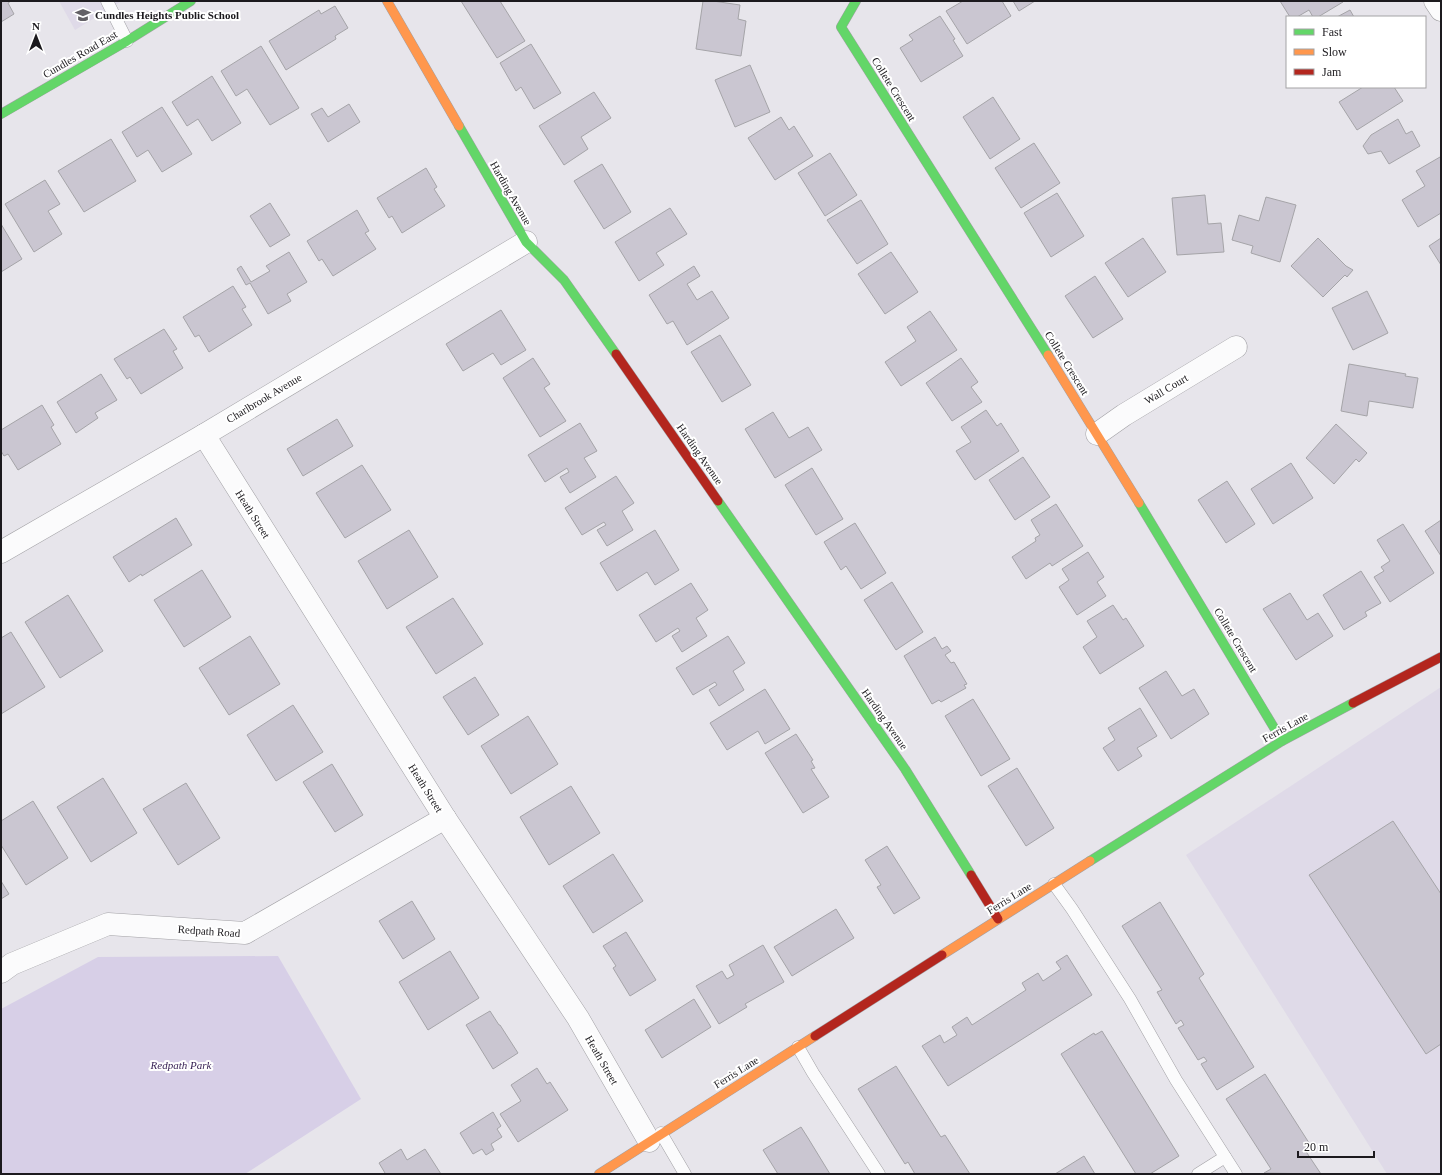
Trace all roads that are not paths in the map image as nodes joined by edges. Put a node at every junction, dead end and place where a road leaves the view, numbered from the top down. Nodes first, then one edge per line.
1 (107, 1) edge
2 (192, 1) edge
3 (387, 1) edge
4 (856, 1) edge
5 (1435, 1) edge
6 (1441, 10) edge
7 (127, 41) junction
8 (1, 114) edge
9 (526, 242) junction
10 (1236, 347) dead end
11 (204, 434) junction
12 (1097, 434) junction
13 (1, 552) edge
14 (1441, 657) edge
15 (1282, 741) junction
16 (444, 818) junction
17 (1054, 884) junction
18 (998, 919) junction
19 (1, 972) edge
20 (798, 1047) junction
21 (655, 1137) junction
22 (1225, 1157) junction
23 (599, 1174) edge
24 (685, 1174) edge
25 (879, 1174) edge
26 (1198, 1174) edge
27 (1236, 1174) edge

1 - 7 lane
2 - 7 street, Cundles Road East
3 - 9 street, Harding Avenue
4 - 12 street, Collete Crescent
5 - 6 street
7 - 8 street, Cundles Road East
9 - 11 street, Charlbrook Avenue
9 - 18 street, Harding Avenue
10 - 12 street, Wall Court
11 - 13 street, Charlbrook Avenue
11 - 16 street, Heath Street
12 - 15 street, Collete Crescent
14 - 15 street, Ferris Lane
15 - 17 street, Ferris Lane
16 - 19 street, Redpath Road
16 - 21 street, Heath Street
17 - 18 street, Ferris Lane
17 - 22 lane
18 - 20 street, Ferris Lane
20 - 21 street, Ferris Lane
20 - 25 lane
21 - 23 street, Ferris Lane
21 - 24 lane
22 - 26 lane
22 - 27 lane

